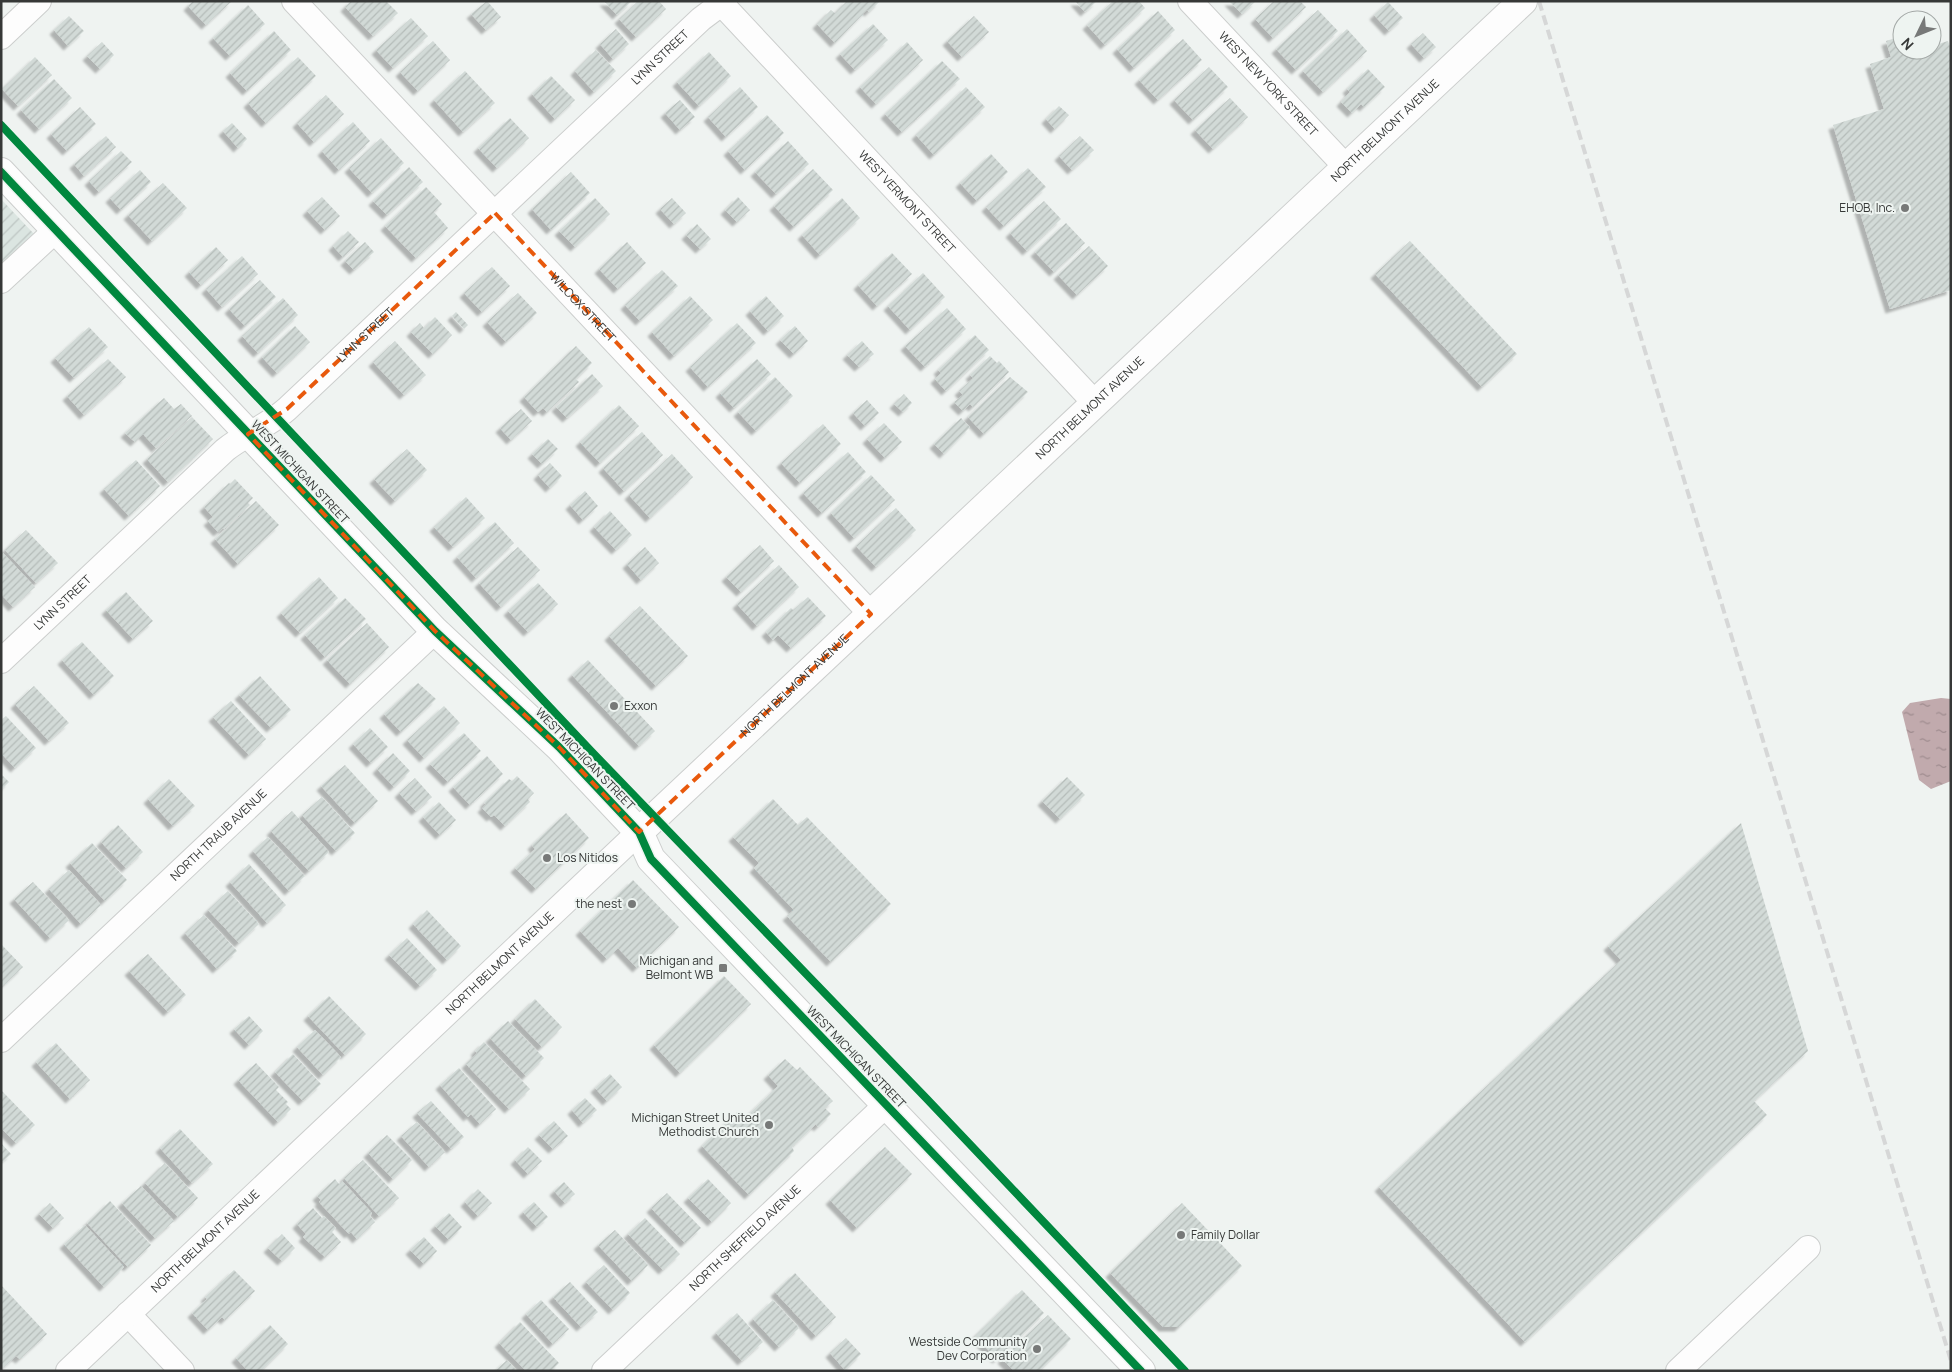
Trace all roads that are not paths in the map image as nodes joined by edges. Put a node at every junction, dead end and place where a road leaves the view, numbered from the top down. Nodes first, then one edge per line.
1 (39, 1) edge
2 (294, 1) edge
3 (1190, 1) edge
4 (1523, 1) edge
5 (721, 2) edge
6 (1, 37) edge
7 (1346, 167) junction
8 (1, 172) edge
9 (494, 213) junction
10 (56, 230) junction
11 (1, 281) edge
12 (1095, 403) junction
13 (248, 434) junction
14 (871, 614) junction
15 (435, 631) junction
16 (1, 661) edge
17 (639, 832) junction
18 (1, 1040) edge
19 (886, 1105) junction
20 (1808, 1248) dead end
21 (128, 1314) junction
22 (68, 1371) edge
23 (182, 1371) edge
24 (604, 1371) edge
25 (1141, 1371) edge
26 (1678, 1371) edge

1 - 6 street
2 - 9 street, WILCOX STREET
3 - 7 street, WEST NEW YORK STREET
4 - 7 main road, NORTH BELMONT AVENUE
5 - 9 street, LYNN STREET
5 - 12 street, WEST VERMONT STREET
7 - 12 main road, NORTH BELMONT AVENUE
8 - 10 main road, WEST MICHIGAN STREET
9 - 13 street, LYNN STREET
9 - 14 street, WILCOX STREET
10 - 11 street
10 - 13 main road, WEST MICHIGAN STREET
12 - 14 main road, NORTH BELMONT AVENUE
13 - 15 main road, WEST MICHIGAN STREET
13 - 16 street, LYNN STREET
14 - 17 main road, NORTH BELMONT AVENUE
15 - 17 main road, WEST MICHIGAN STREET
15 - 18 street, NORTH TRAUB AVENUE
17 - 19 main road, WEST MICHIGAN STREET
17 - 21 street, NORTH BELMONT AVENUE
19 - 24 street, NORTH SHEFFIELD AVENUE
19 - 25 main road, WEST MICHIGAN STREET
20 - 26 street
21 - 22 street, NORTH BELMONT AVENUE
21 - 23 street

